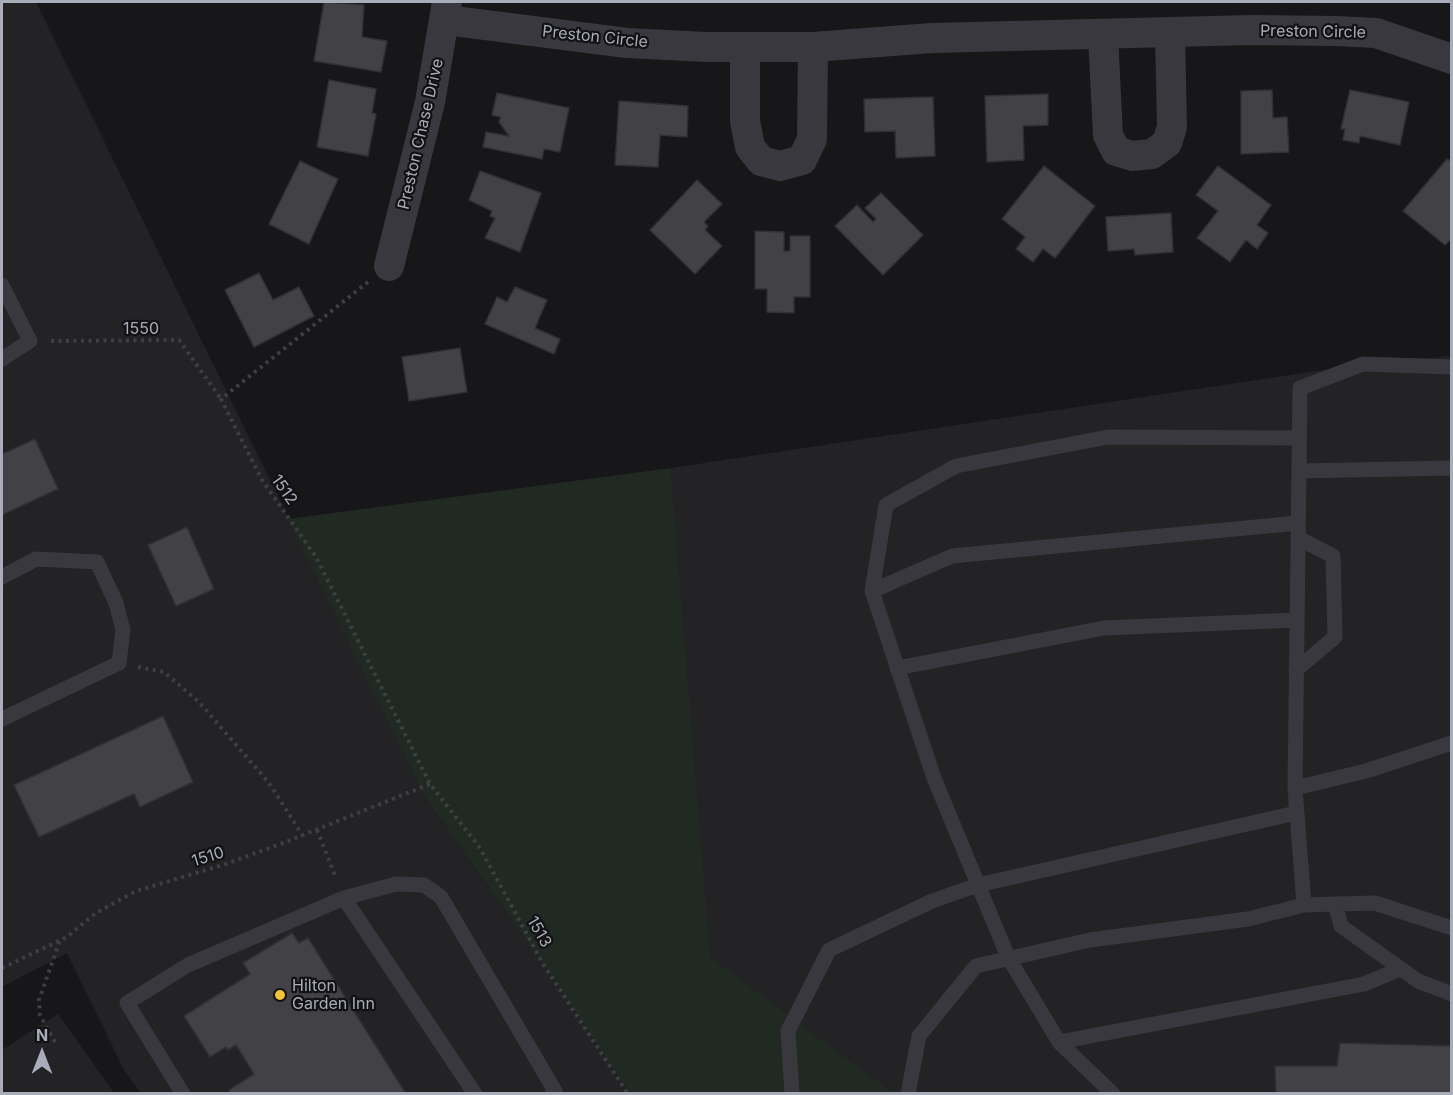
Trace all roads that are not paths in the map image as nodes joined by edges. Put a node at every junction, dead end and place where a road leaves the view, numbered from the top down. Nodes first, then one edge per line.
1 (447, 11) edge
2 (1170, 33) junction
3 (1103, 35) junction
4 (744, 47) junction
5 (813, 47) junction
6 (1452, 59) edge
7 (389, 266) road end
8 (2, 285) edge
9 (2, 359) edge
10 (1452, 367) edge
11 (1299, 438) junction
12 (1452, 468) edge
13 (1299, 471) junction
14 (1298, 530) junction
15 (2, 577) edge
16 (872, 591) junction
17 (1297, 620) junction
18 (897, 668) junction
19 (1296, 670) junction
20 (2, 719) edge
21 (1452, 743) edge
22 (1295, 788) junction
23 (1296, 813) junction
24 (978, 885) junction
25 (345, 898) junction
26 (1335, 904) junction
27 (1305, 905) junction
28 (1452, 928) edge
29 (1008, 957) junction
30 (1400, 969) junction
31 (1452, 994) edge
32 (1059, 1042) junction
33 (183, 1094) edge
34 (475, 1094) edge
35 (552, 1094) edge
36 (792, 1094) edge
37 (908, 1094) edge
38 (1113, 1094) edge

1 - 4 street, Preston Circle
1 - 7 street, Preston Chase Drive
2 - 3 street, Preston Circle
2 - 3 street
2 - 6 street, Preston Circle
3 - 5 street, Preston Circle
4 - 5 street, Preston Circle
4 - 5 street
8 - 9 lane
10 - 11 lane
11 - 13 lane
11 - 16 lane
12 - 13 lane
13 - 14 lane
14 - 16 lane
14 - 17 lane
14 - 19 lane
15 - 20 lane
16 - 18 lane
17 - 18 lane
17 - 19 lane
18 - 24 lane
19 - 22 lane
21 - 22 lane
22 - 23 lane
23 - 24 lane
23 - 27 lane
24 - 29 lane
24 - 36 lane
25 - 33 lane
25 - 34 lane
25 - 35 lane
26 - 27 lane
26 - 28 lane
26 - 30 lane
27 - 29 lane
29 - 32 lane
29 - 37 lane
30 - 31 lane
30 - 32 lane
32 - 38 lane

